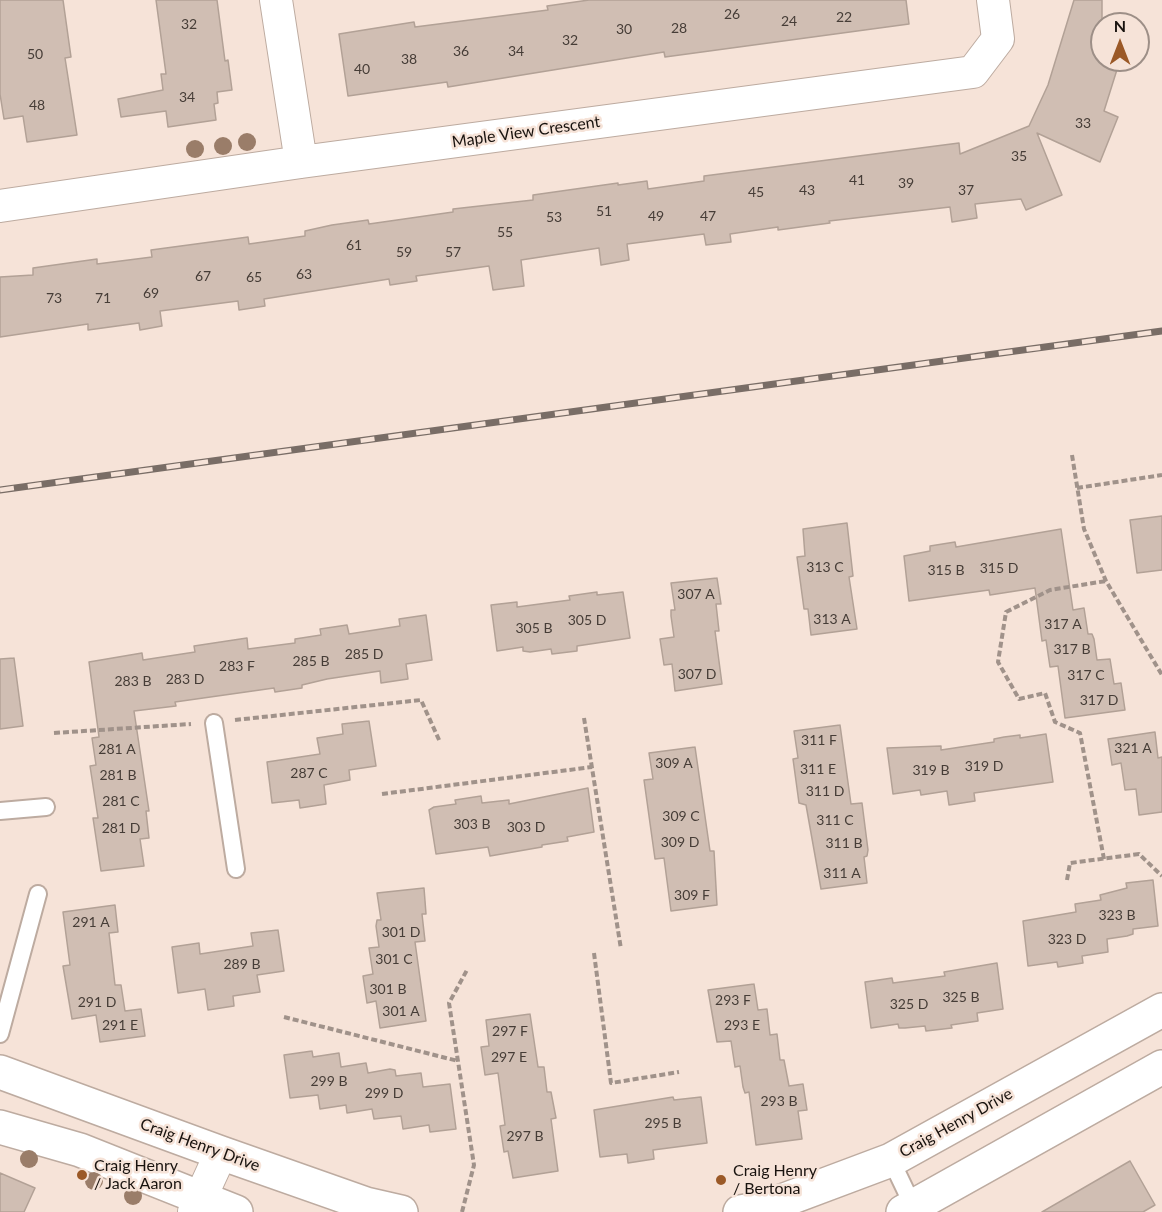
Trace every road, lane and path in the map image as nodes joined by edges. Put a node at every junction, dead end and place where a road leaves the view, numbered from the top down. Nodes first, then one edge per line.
1 (276, 0) edge
2 (993, 0) edge
3 (301, 162) junction
4 (0, 206) edge
5 (1071, 455) dead end
6 (1162, 475) edge
7 (1077, 488) junction
8 (1106, 581) junction
9 (1162, 675) edge
10 (584, 718) dead end
11 (214, 723) junction
12 (54, 733) dead end
13 (440, 742) dead end
14 (591, 767) junction
15 (382, 794) dead end
16 (46, 807) dead end
17 (0, 811) edge
18 (1104, 859) junction
19 (236, 869) dead end
20 (1162, 876) edge
21 (1067, 880) dead end
22 (38, 894) dead end
23 (621, 949) dead end
24 (594, 953) dead end
25 (467, 970) dead end
26 (1162, 1010) edge
27 (284, 1017) dead end
28 (0, 1035) edge
29 (458, 1061) junction
30 (1162, 1067) edge
31 (0, 1072) edge
32 (679, 1072) dead end
33 (0, 1127) edge
34 (221, 1153) junction
35 (891, 1160) junction
36 (197, 1205) edge
37 (908, 1210) edge
38 (236, 1212) edge
39 (401, 1212) edge
40 (462, 1212) edge
41 (740, 1212) edge

1 - 3 street
2 - 3 street, Maple View Crescent
3 - 4 street, Maple View Crescent
5 - 7 path
6 - 7 path
7 - 8 path
8 - 9 path
8 - 18 path
10 - 14 path
11 - 12 path
11 - 13 path
11 - 19 lane
14 - 15 path
14 - 23 path
16 - 17 lane
18 - 20 path
18 - 21 path
22 - 28 lane
24 - 32 path
25 - 29 path
26 - 35 street, Craig Henry Drive
27 - 29 path
29 - 40 path
30 - 37 street
31 - 34 street, Craig Henry Drive
33 - 36 street
34 - 36 street
34 - 39 street, Craig Henry Drive
35 - 37 lane
35 - 41 street, Craig Henry Drive
36 - 38 street

